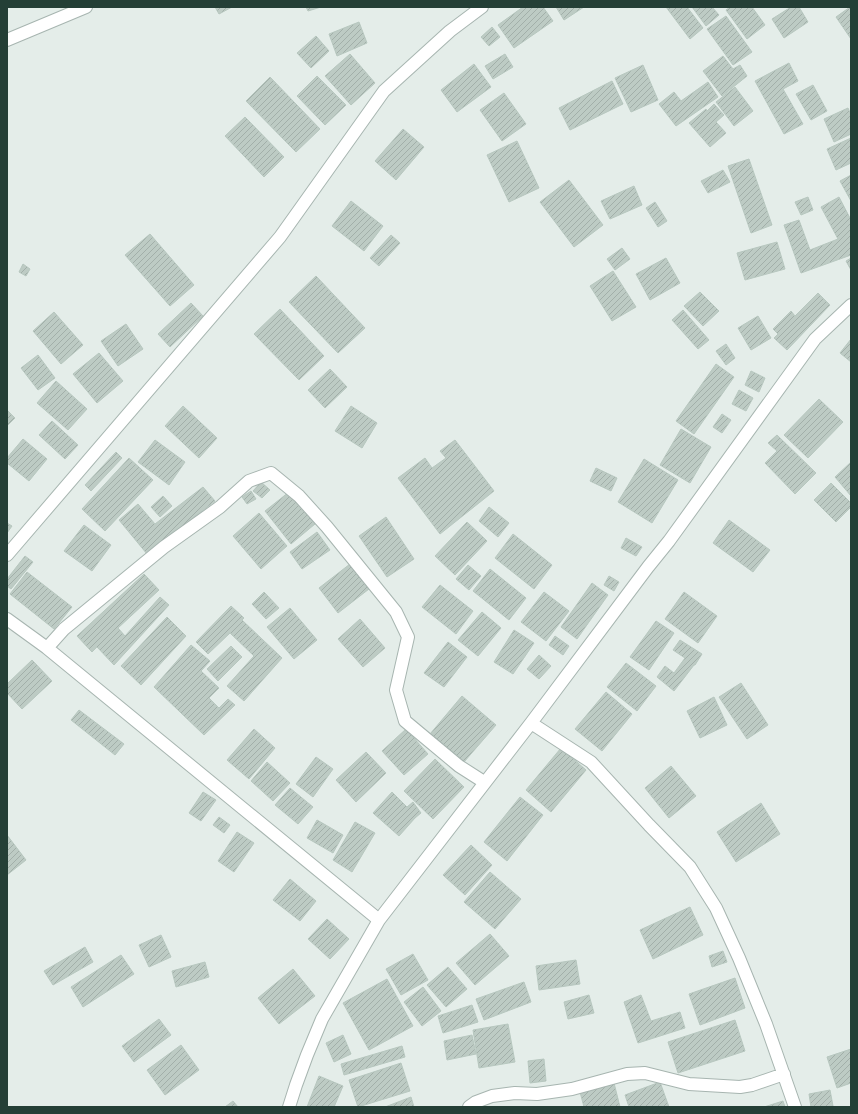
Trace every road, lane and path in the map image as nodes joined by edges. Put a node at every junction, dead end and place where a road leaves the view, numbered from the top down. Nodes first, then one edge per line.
1 (86, 7) edge
2 (482, 7) edge
3 (7, 40) edge
4 (851, 305) edge
5 (7, 555) edge
6 (7, 619) edge
7 (47, 648) junction
8 (531, 723) junction
9 (484, 782) junction
10 (378, 920) junction
11 (784, 1074) junction
12 (290, 1107) edge
13 (469, 1107) edge
14 (794, 1107) edge

1 - 3 street
2 - 5 street
4 - 8 street
6 - 7 street
7 - 9 street
7 - 10 street
8 - 9 street
8 - 11 street
9 - 10 street
10 - 12 street
11 - 13 street
11 - 14 street

